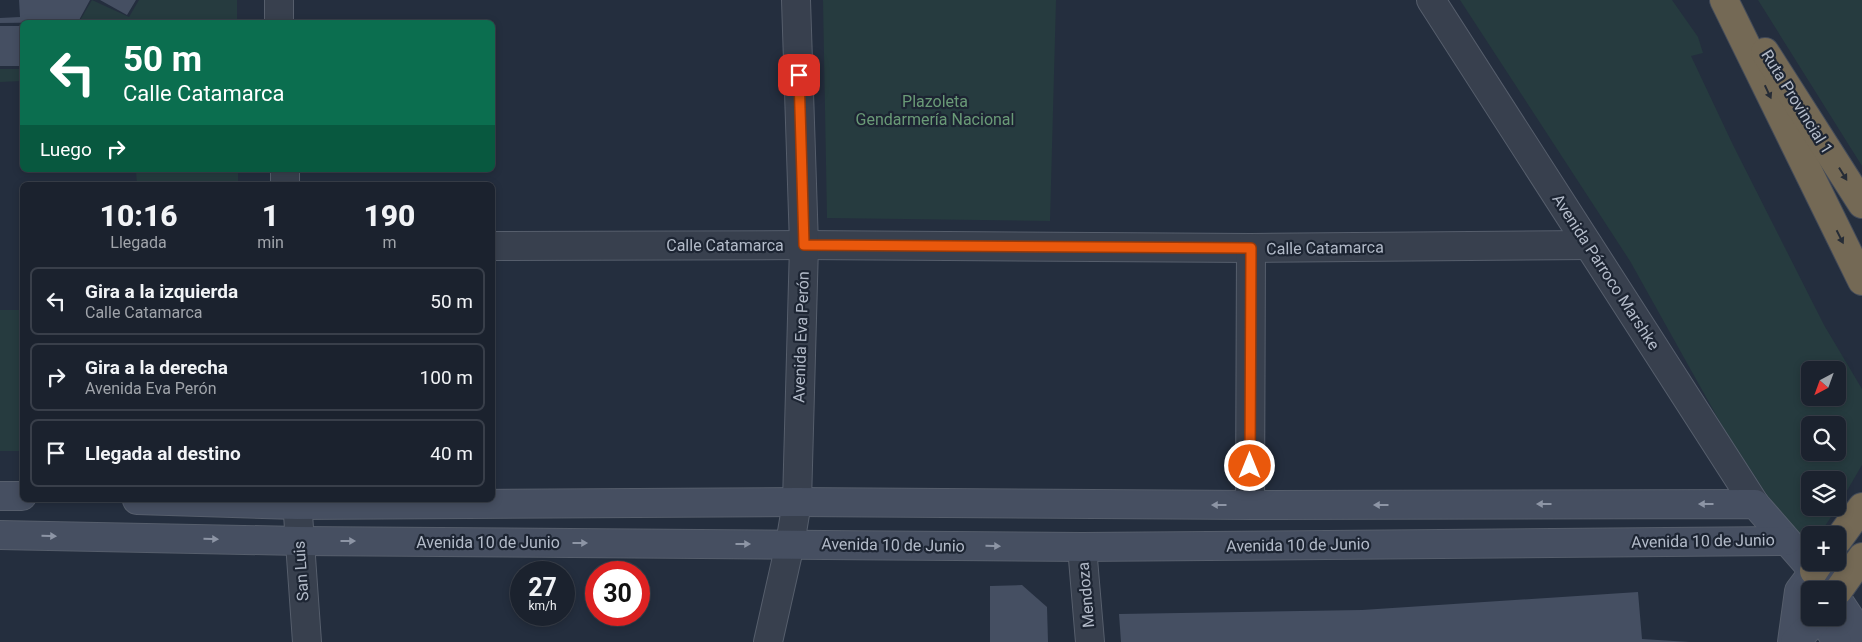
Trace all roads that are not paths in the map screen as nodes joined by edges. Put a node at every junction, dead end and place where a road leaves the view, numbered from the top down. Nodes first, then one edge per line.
1 (278, 0) edge
2 (796, 0) edge
3 (1431, 0) edge
4 (1724, 0) edge
5 (1732, 0) edge
6 (279, 20) edge
7 (1862, 204) edge
8 (804, 245) junction
9 (1588, 245) junction
10 (495, 246) edge
11 (1251, 248) junction
12 (1862, 281) edge
13 (0, 496) edge
14 (20, 496) edge
15 (297, 502) edge
16 (797, 502) junction
17 (1755, 504) junction
18 (1250, 505) junction
19 (1862, 507) edge
20 (1846, 529) edge
21 (0, 535) edge
22 (299, 541) junction
23 (1786, 541) junction
24 (790, 544) junction
25 (1082, 547) junction
26 (1862, 557) edge
27 (1814, 581) edge
28 (1845, 581) edge
29 (1846, 612) edge
30 (1801, 619) edge
31 (1812, 626) edge
32 (1826, 626) edge
33 (1862, 636) edge
34 (307, 642) edge
35 (768, 642) edge
36 (1090, 642) edge
37 (1792, 642) edge
38 (1796, 642) edge
39 (1837, 642) edge

1 - 6 street
2 - 8 street, Avenida Eva Perón
3 - 9 street, Avenida Párroco Marshke
4 -> 12 highway
5 -> 7 highway, Ruta Provincial 1
8 - 10 street, Calle Catamarca
8 - 11 street, Calle Catamarca
8 - 16 street, Avenida Eva Perón
9 - 11 street, Calle Catamarca
9 - 17 street, Avenida Párroco Marshke
11 - 18 street
13 - 14 street
15 - 16 street
15 - 22 street, San Luis
18 -> 16 street
16 - 24 street, Avenida Eva Perón
17 -> 18 street
17 - 23 street, Avenida Párroco Marshke
19 - 20 highway
21 -> 22 street, Avenida 10 de Junio
22 -> 24 street, Avenida 10 de Junio
22 - 34 street, San Luis
23 - 25 street, Avenida 10 de Junio
23 - 27 street, Avenida Párroco Marshke
24 -> 25 street, Avenida 10 de Junio
24 - 35 street, Avenida Eva Perón
25 - 36 street, Mendoza
26 - 28 highway
29 - 33 street
30 - 37 street
31 - 38 street
32 - 39 street

